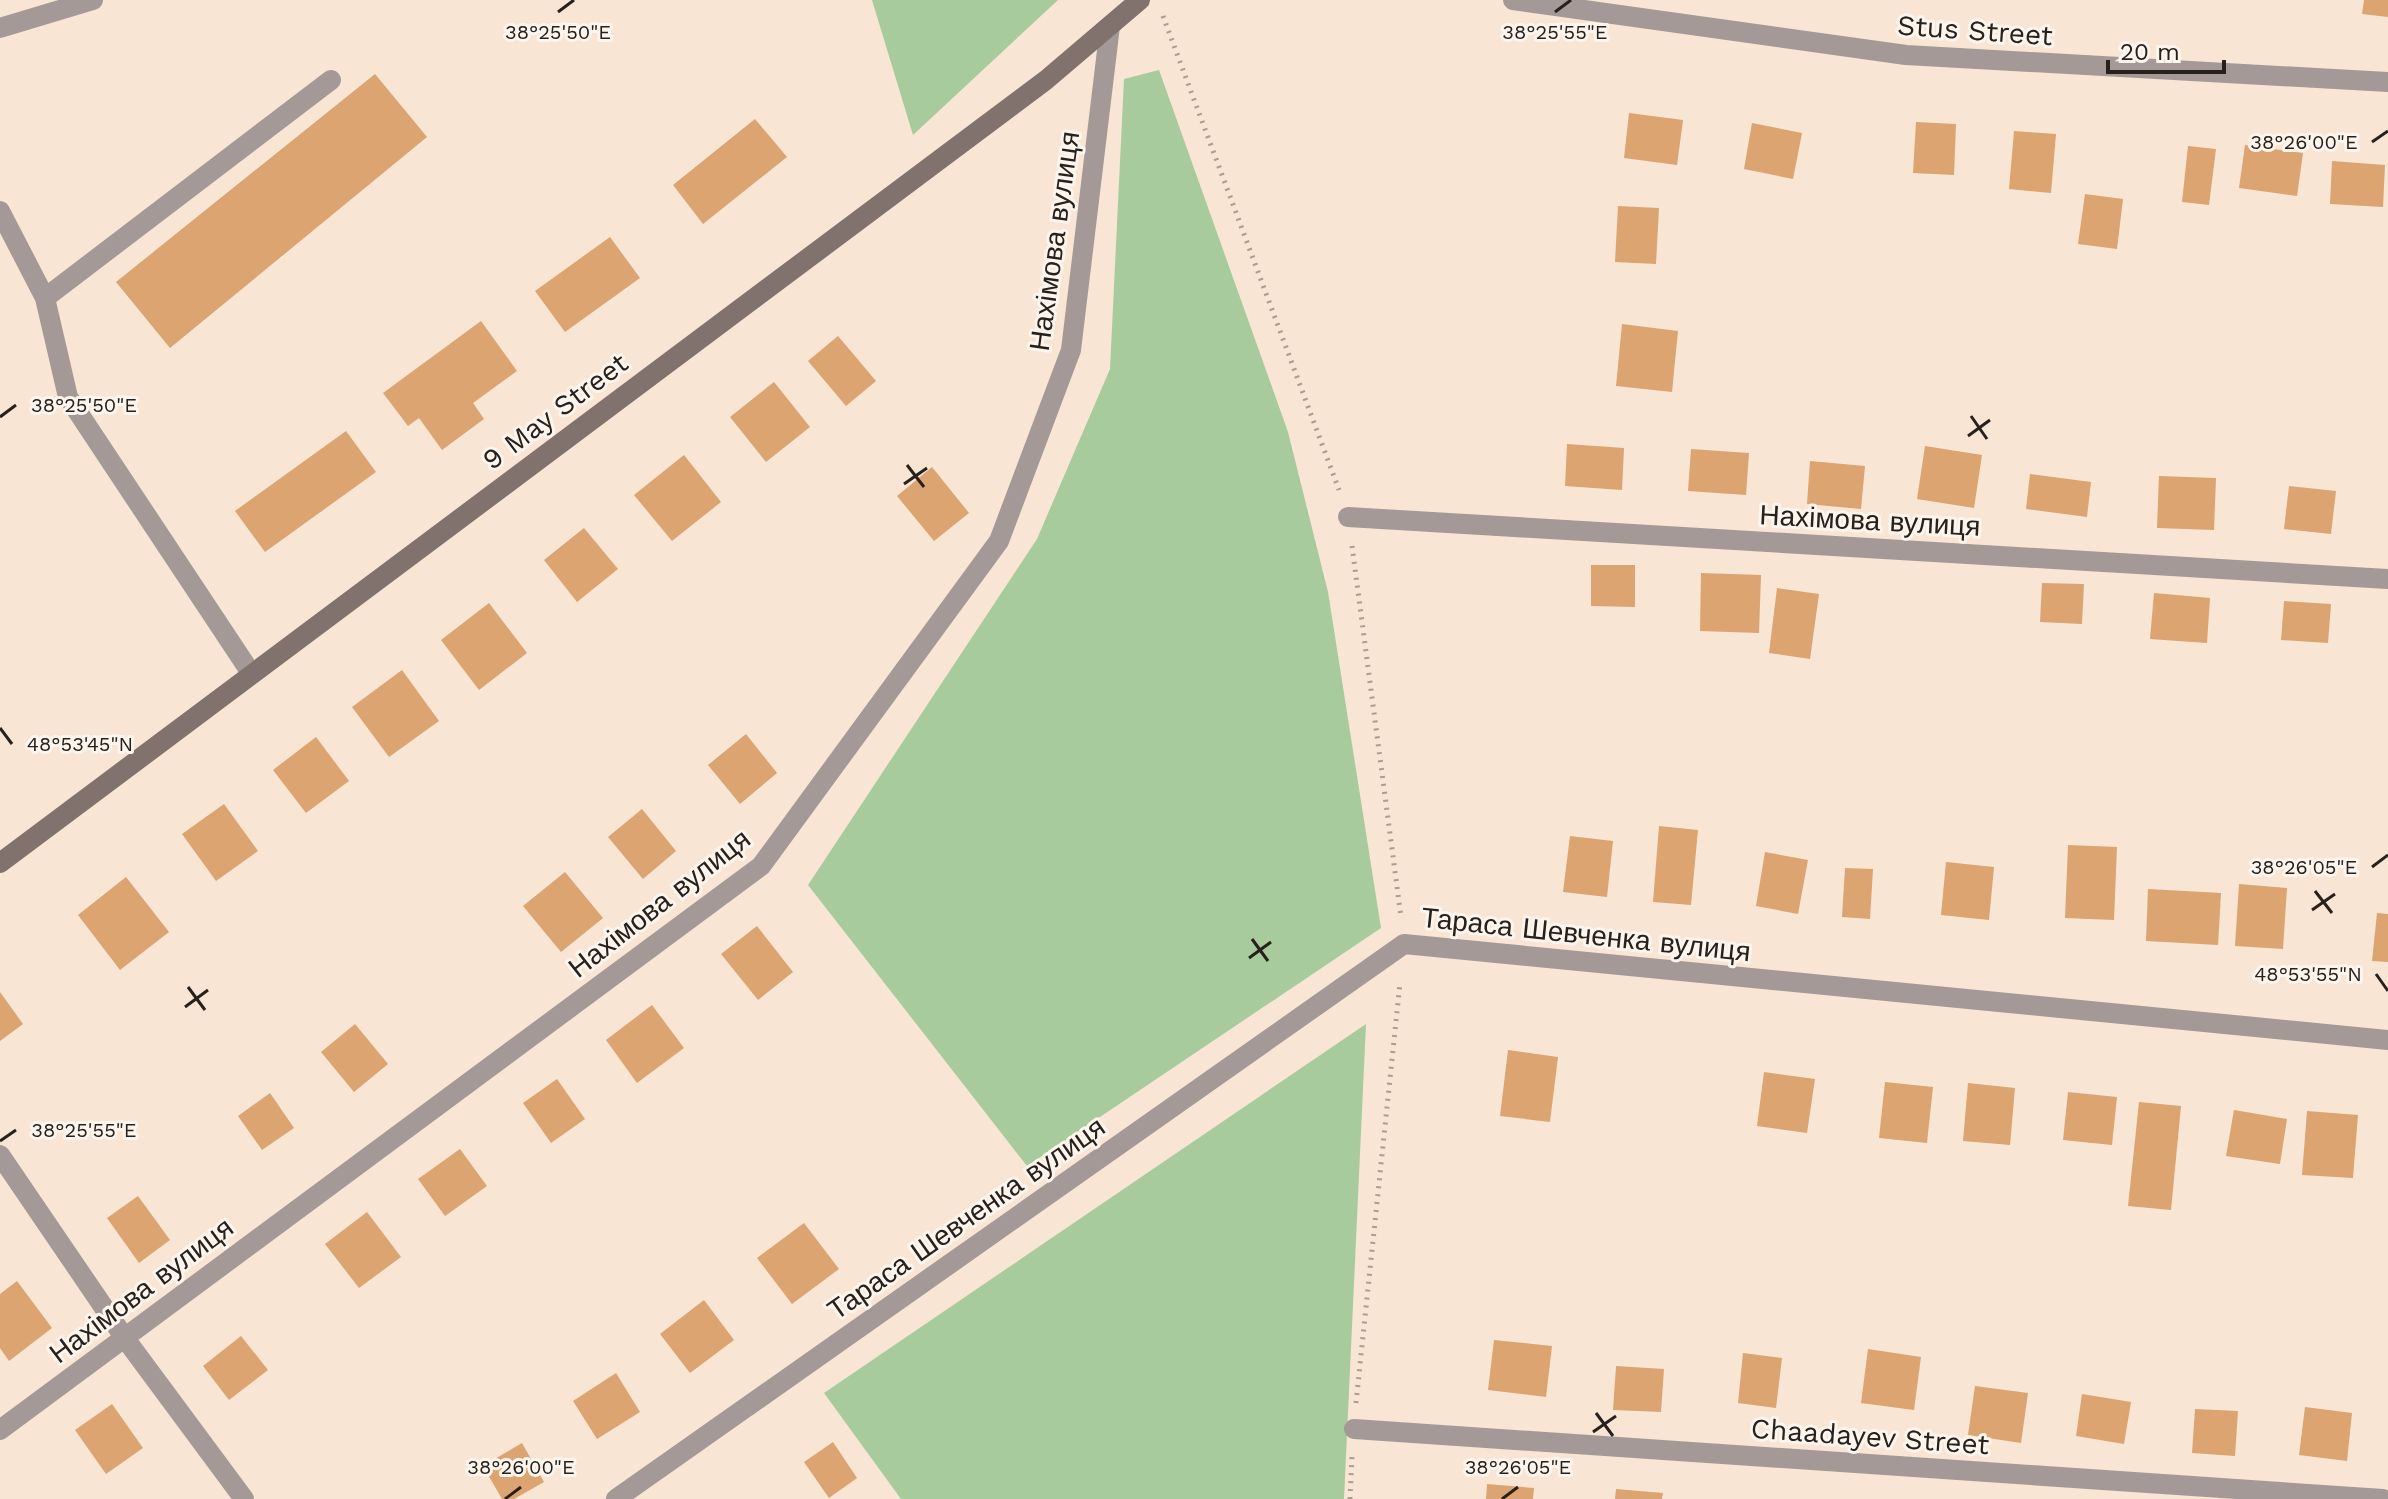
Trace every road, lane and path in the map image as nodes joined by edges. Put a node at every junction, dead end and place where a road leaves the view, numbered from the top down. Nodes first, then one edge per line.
1 (93, 0) edge
2 (1140, 0) edge
3 (1513, 0) edge
4 (1163, 15) dead end
5 (1110, 26) junction
6 (0, 28) edge
7 (331, 80) dead end
8 (2388, 82) edge
9 (0, 211) edge
10 (45, 298) junction
11 (1348, 517) junction
12 (2388, 579) edge
13 (251, 673) junction
14 (0, 863) edge
15 (1404, 944) junction
16 (2388, 1040) edge
17 (0, 1155) edge
18 (124, 1337) junction
19 (1354, 1429) junction
20 (0, 1430) edge
21 (244, 1499) edge
22 (616, 1499) edge
23 (1350, 1499) edge
24 (2383, 1499) edge

1 - 6 street
2 - 5 main road, 9 May Street
3 - 8 street, Stus Street
4 - 11 path
5 - 13 main road, 9 May Street
5 - 18 street, Нахімова вулиця
7 - 10 street
9 - 10 street
10 - 13 street
11 - 12 street, Нахімова вулиця
11 - 15 path
13 - 14 main road, 9 May Street
15 - 16 street, Тараса Шевченка вулиця
15 - 19 path
15 - 22 street, Тараса Шевченка вулиця
17 - 18 street
18 - 20 street, Нахімова вулиця
18 - 21 street
19 - 23 path
19 - 24 street, Chaadayev Street

